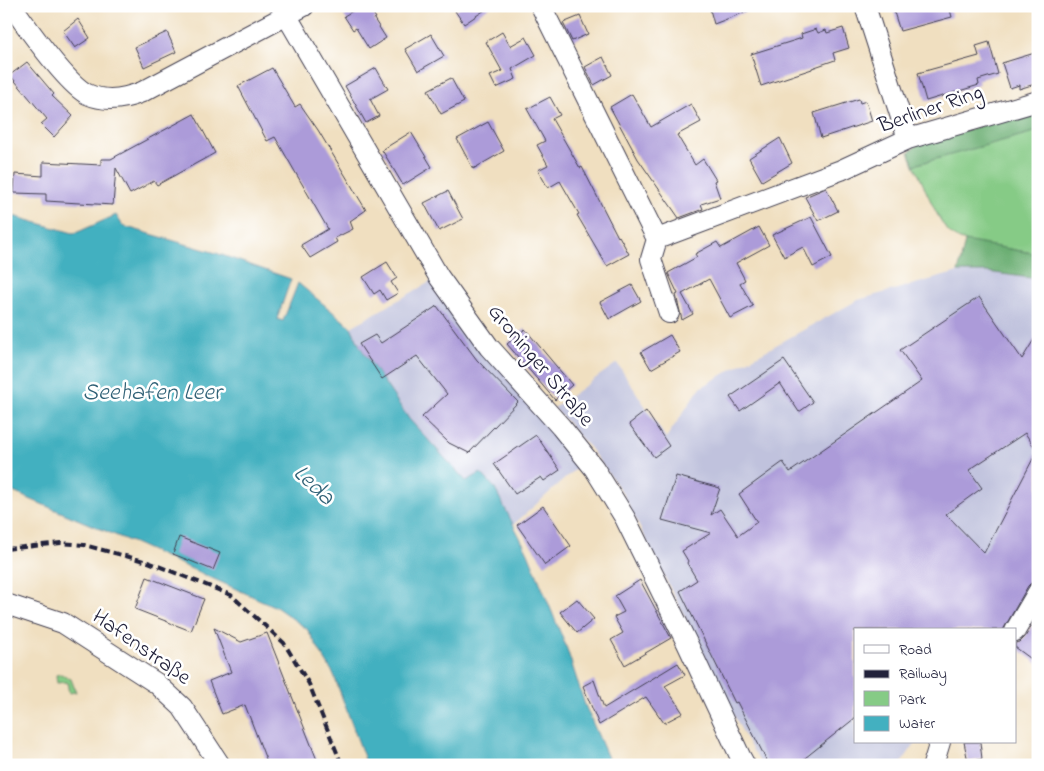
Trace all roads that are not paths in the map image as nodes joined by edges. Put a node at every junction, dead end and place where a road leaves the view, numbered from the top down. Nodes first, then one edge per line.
1 (12, 6) edge
2 (304, 6) edge
3 (541, 6) edge
4 (865, 6) edge
5 (283, 11) edge
6 (1038, 101) edge
7 (908, 139) junction
8 (657, 239) junction
9 (668, 313) dead end
10 (1038, 592) edge
11 (6, 604) edge
12 (1016, 629) edge
13 (939, 744) edge
14 (220, 765) edge
15 (746, 765) edge
16 (934, 765) edge

1 - 5 street
2 - 5 street
3 - 8 street
4 - 7 street
5 - 15 street, Groninger Straße
6 - 7 street, Berliner Ring
7 - 8 street, Berliner Ring
8 - 9 street
10 - 12 street
11 - 14 street, Hafenstraße
13 - 16 street

